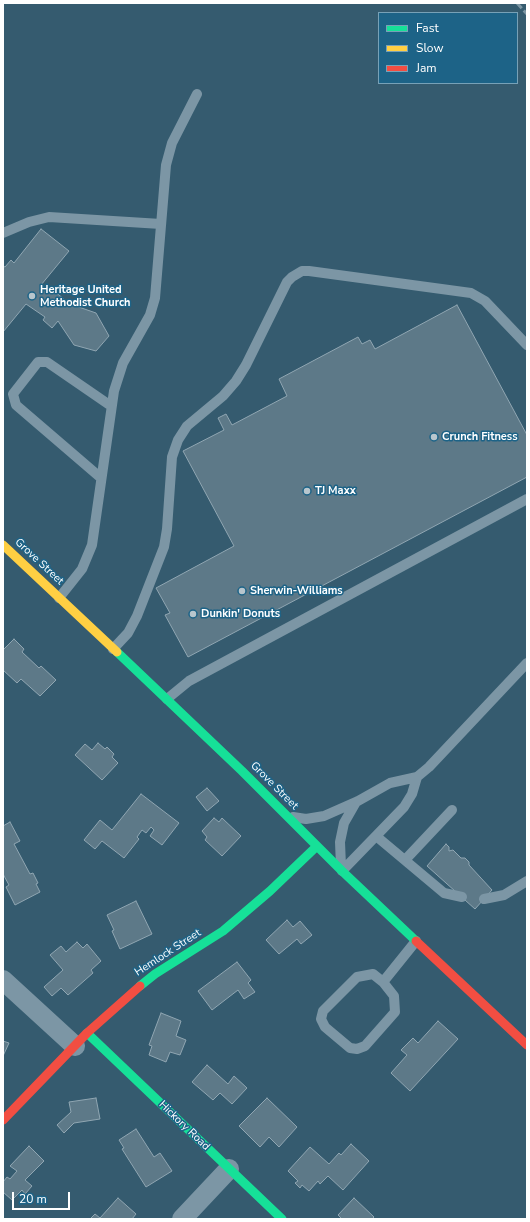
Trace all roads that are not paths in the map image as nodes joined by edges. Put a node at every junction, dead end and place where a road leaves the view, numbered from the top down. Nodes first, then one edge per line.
1 (197, 94) dead end
2 (161, 224) junction
3 (3, 233) edge
4 (527, 345) edge
5 (111, 406) junction
6 (101, 478) junction
7 (527, 499) edge
8 (3, 545) edge
9 (59, 598) junction
10 (113, 649) junction
11 (527, 663) edge
12 (167, 699) junction
13 (417, 777) junction
14 (358, 801) junction
15 (452, 810) dead end
16 (287, 816) junction
17 (376, 836) junction
18 (317, 846) junction
19 (405, 860) junction
20 (342, 871) junction
21 (527, 881) edge
22 (462, 897) dead end
23 (484, 898) dead end
24 (416, 941) junction
25 (3, 980) edge
26 (383, 982) junction
27 (81, 1040) junction
28 (527, 1045) edge
29 (3, 1120) edge
30 (229, 1170) junction
31 (182, 1219) edge
32 (282, 1219) edge

1 - 2 lane
2 - 3 lane
2 - 5 lane
4 - 10 lane
5 - 6 lane
5 - 6 lane
6 - 9 lane
7 - 12 lane
8 - 9 main road, Grove Street
9 - 10 main road, Grove Street
10 - 12 main road, Grove Street
11 - 13 lane
12 - 16 main road, Grove Street
13 - 14 lane
13 - 17 lane
14 - 16 lane
14 - 20 lane
15 - 19 lane
16 - 18 main road, Grove Street
17 - 19 lane
17 - 20 lane
18 - 20 main road, Grove Street
18 - 27 main road, Hemlock Street
19 - 22 lane
20 - 24 main road, Grove Street
21 - 23 lane
24 - 26 lane
24 - 28 main road, Grove Street
25 - 27 street, Hickory Road
26 - 26 lane
27 - 29 main road, Hemlock Street
27 - 30 main road, Hickory Road
30 - 31 street
30 - 32 main road, Hickory Road

